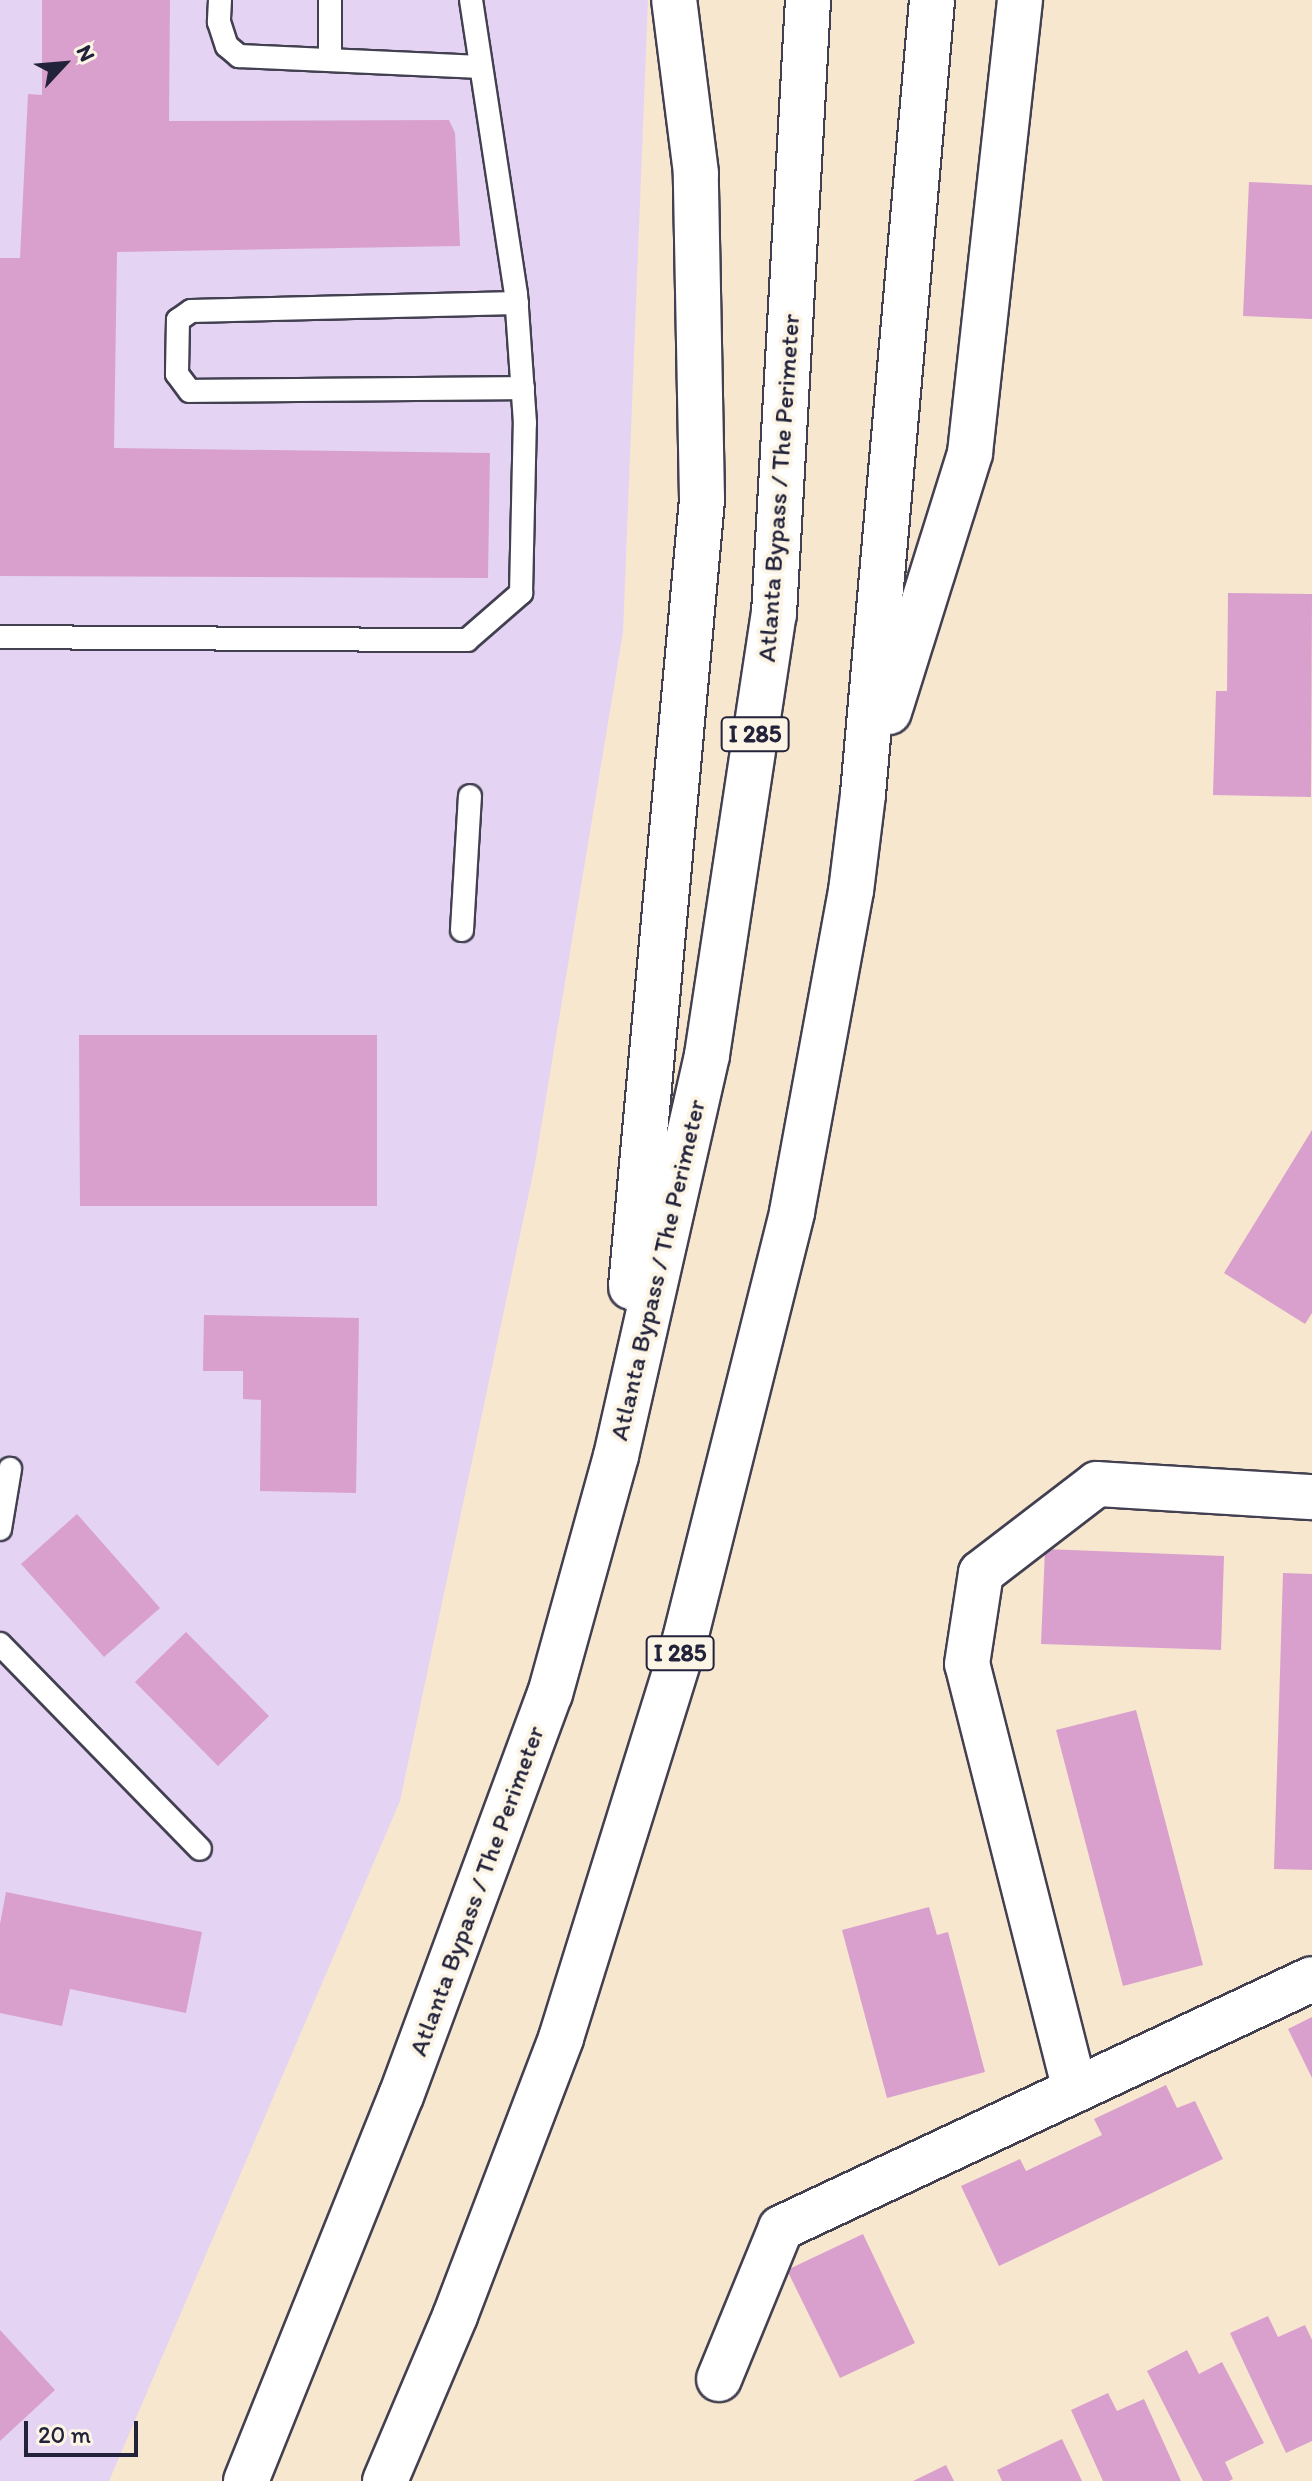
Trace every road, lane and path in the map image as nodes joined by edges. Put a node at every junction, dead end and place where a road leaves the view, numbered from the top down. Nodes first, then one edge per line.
1 (220, 0) edge
2 (330, 0) edge
3 (471, 0) edge
4 (674, 0) edge
5 (808, 0) edge
6 (932, 0) edge
7 (1020, 0) edge
8 (330, 60) junction
9 (481, 67) junction
10 (517, 303) junction
11 (523, 388) junction
12 (0, 637) edge
13 (863, 794) junction
14 (470, 796) dead end
15 (462, 930) dead end
16 (616, 1456) junction
17 (10, 1469) dead end
18 (1312, 1497) edge
19 (0, 1529) edge
20 (0, 1644) edge
21 (200, 1849) dead end
22 (1312, 1979) edge
23 (1075, 2090) junction
24 (719, 2379) dead end
25 (246, 2481) edge
26 (385, 2481) edge

1 - 8 lane
2 - 8 lane
3 - 9 lane
4 - 16 main road
5 - 16 main road, Atlanta Bypass / The Perimeter / I 285
6 - 13 main road, I 285
7 - 13 main road
8 - 9 lane
9 - 10 lane
10 - 11 lane
10 - 11 lane
11 - 12 lane
13 - 26 main road, I 285
14 - 15 lane
16 - 25 main road, Atlanta Bypass / The Perimeter / I 285
17 - 19 lane
18 - 23 main road
20 - 21 lane
22 - 23 main road
23 - 24 main road

